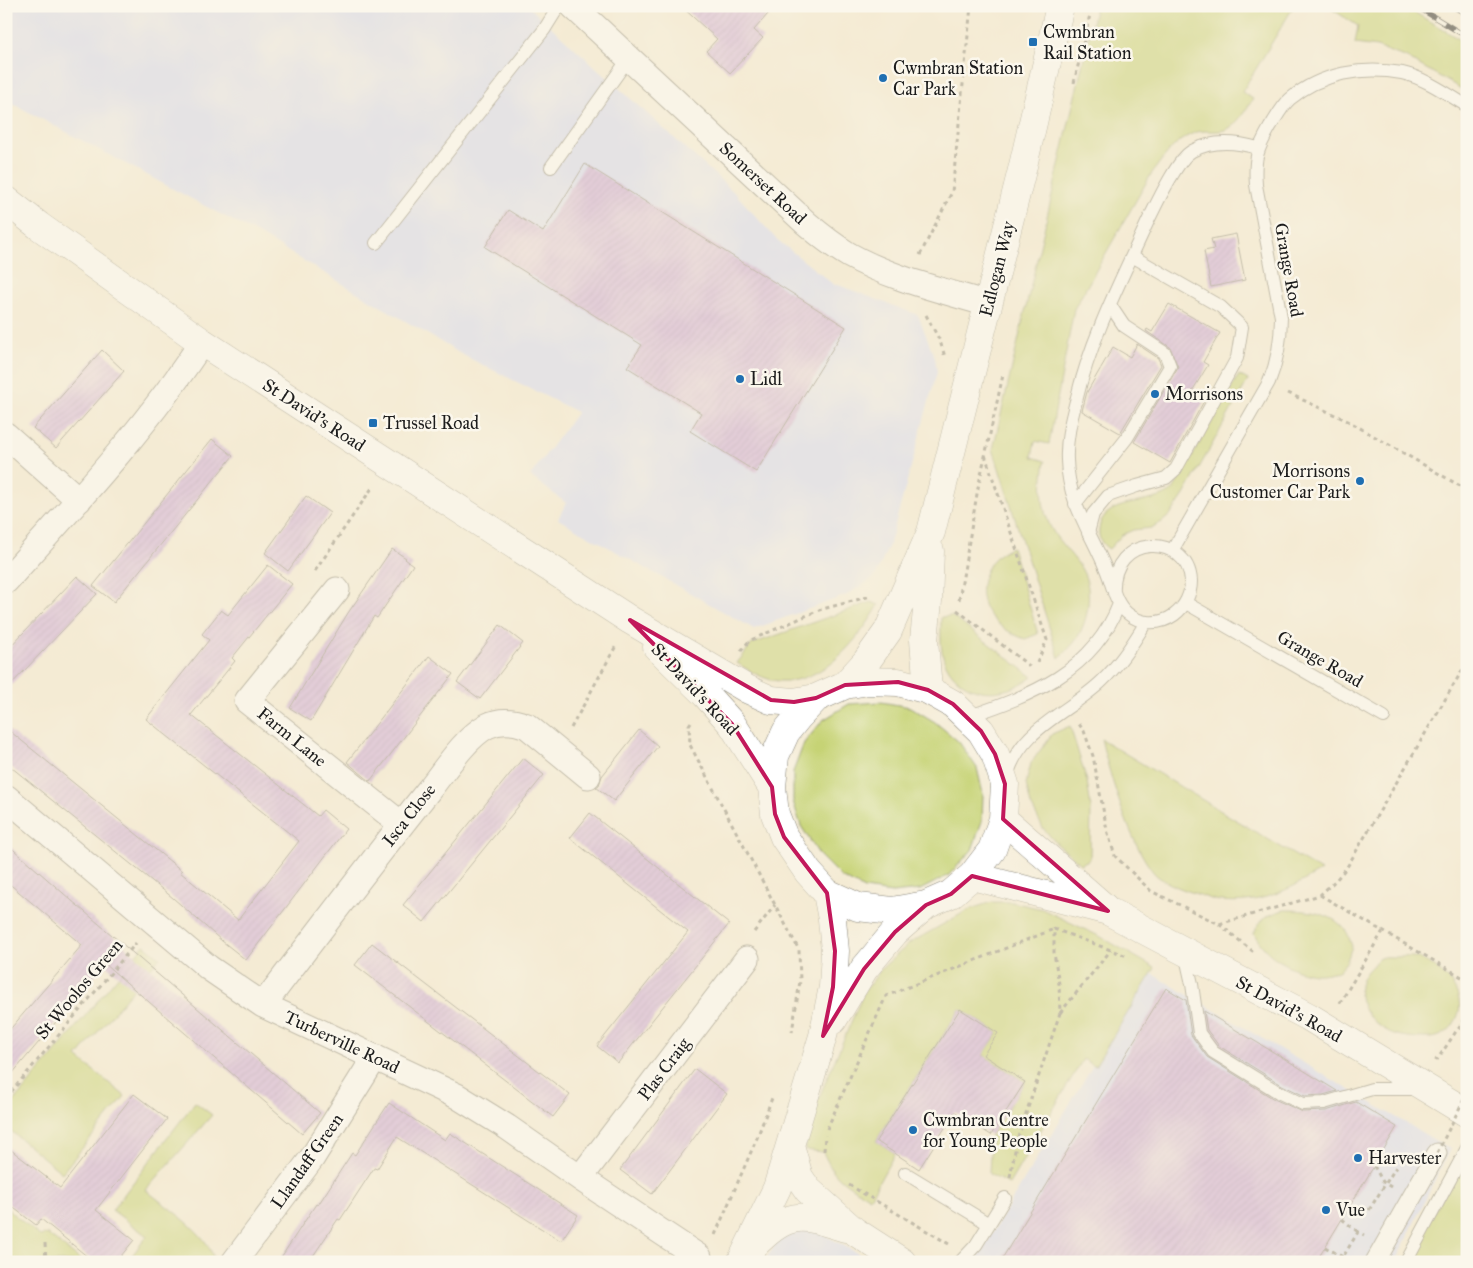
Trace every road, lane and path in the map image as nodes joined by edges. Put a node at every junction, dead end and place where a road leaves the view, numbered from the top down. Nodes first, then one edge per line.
1 (559, 6) edge
2 (572, 6) edge
3 (1060, 6) edge
4 (629, 58) junction
5 (1467, 106) edge
6 (1258, 148) junction
7 (551, 167) dead end
8 (6, 200) edge
9 (376, 243) dead end
10 (1132, 256) junction
11 (988, 304) junction
12 (1110, 305) junction
13 (202, 342) junction
14 (1288, 393) dead end
15 (6, 435) edge
16 (985, 455) dead end
17 (389, 464) junction
18 (1467, 490) edge
19 (79, 500) junction
20 (1075, 504) junction
21 (931, 532) junction
22 (1088, 533) junction
23 (1172, 551) junction
24 (6, 581) edge
25 (337, 590) joint
26 (1117, 599) junction
27 (1186, 603) junction
28 (957, 610) dead end
29 (630, 620) junction
30 (1146, 622) junction
31 (1467, 662) edge
32 (844, 686) junction
33 (928, 690) junction
34 (816, 698) junction
35 (967, 717) junction
36 (1384, 717) dead end
37 (1084, 731) dead end
38 (558, 750) junction
39 (588, 776) dead end
40 (1005, 784) junction
41 (772, 787) junction
42 (6, 797) edge
43 (1003, 819) junction
44 (401, 824) junction
45 (972, 876) junction
46 (827, 893) junction
47 (1320, 895) junction
48 (926, 905) junction
49 (1108, 911) junction
50 (154, 921) junction
51 (1219, 924) junction
52 (1054, 929) dead end
53 (1383, 931) junction
54 (1111, 950) dead end
55 (1184, 951) junction
56 (1260, 956) dead end
57 (747, 960) dead end
58 (1467, 980) edge
59 (1335, 1001) dead end
60 (263, 1005) junction
61 (1060, 1013) dead end
62 (1467, 1015) edge
63 (823, 1036) junction
64 (1429, 1056) dead end
65 (376, 1057) junction
66 (1427, 1089) junction
67 (1467, 1093) edge
68 (6, 1098) edge
69 (1467, 1114) edge
70 (790, 1145) junction
71 (1467, 1148) edge
72 (1437, 1153) joint
73 (826, 1160) dead end
74 (1396, 1168) dead end
75 (905, 1173) dead end
76 (580, 1178) junction
77 (841, 1181) dead end
78 (1005, 1198) dead end
79 (1369, 1210) dead end
80 (1342, 1219) dead end
81 (989, 1224) junction
82 (854, 1231) junction
83 (1358, 1232) dead end
84 (45, 1243) dead end
85 (1324, 1247) dead end
86 (1343, 1257) dead end
87 (699, 1258) dead end
88 (743, 1258) edge
89 (963, 1258) edge
90 (46, 1262) edge
91 (234, 1262) edge
92 (902, 1262) edge
93 (1375, 1262) edge
94 (1406, 1262) edge

1 - 9 lane
2 - 4 street, Somerset Road
3 - 11 street, Edlogan Way
4 - 7 lane
4 - 11 street, Somerset Road
5 - 6 lane
6 - 10 lane
6 - 23 lane, Grange Road
8 - 13 street, St David's Road
10 - 12 lane
10 - 22 lane
11 - 21 street, Edlogan Way
12 - 20 lane
12 - 20 lane
13 - 17 street, St David's Road
13 - 19 street
14 - 18 path
15 - 19 street
16 - 28 path
17 - 25 path
17 - 29 street, St David's Road
19 - 24 street
20 - 22 lane
21 - 32 street, Edlogan Way
21 - 33 street, Edlogan Way
22 - 26 lane
23 - 26 lane
23 - 27 lane
25 - 44 street, Farm Lane
26 - 30 lane
26 - 35 lane
27 - 30 lane
27 - 36 lane, Grange Road
29 - 34 street, St David's Road
29 - 38 path
29 - 41 street, St David's Road
30 - 40 lane
31 - 47 path
32 - 33 street, St David's Road
32 - 34 street, St David's Road
33 - 35 street, St David's Road
34 - 41 street, St David's Road
35 - 40 street, St David's Road
37 - 51 path
38 - 39 street, Isca Close
38 - 44 street, Isca Close
40 - 43 street, St David's Road
41 - 46 street, St David's Road
42 - 50 street, Turberville Road
43 - 45 street, St David's Road
43 - 49 street, St David's Road
44 - 60 street, Isca Close
45 - 48 street, St David's Road
45 - 49 street, St David's Road
46 - 48 street, St David's Road
46 - 63 street
47 - 51 path
47 - 53 path
48 - 63 street
49 - 55 street, St David's Road
50 - 60 street, Turberville Road
50 - 68 path, St Woolos Green
51 - 56 path
52 - 73 path
53 - 58 path
53 - 59 path
54 - 61 path
55 - 66 street, St David's Road
55 - 66 lane
57 - 76 street, Plas Craig
60 - 65 street, Turberville Road
62 - 64 path
63 - 70 street
65 - 76 street, Turberville Road
65 - 91 street, Llandaff Green
66 - 69 street, St David's Road
67 - 72 path, bridge
70 - 82 street
70 - 88 street
71 - 94 lane
72 - 93 street
74 - 79 path
75 - 81 lane
76 - 87 street, Turberville Road
77 - 89 path
78 - 81 lane
80 - 83 path
81 - 89 lane
82 - 88 street
82 - 92 street
84 - 90 path
85 - 86 path

